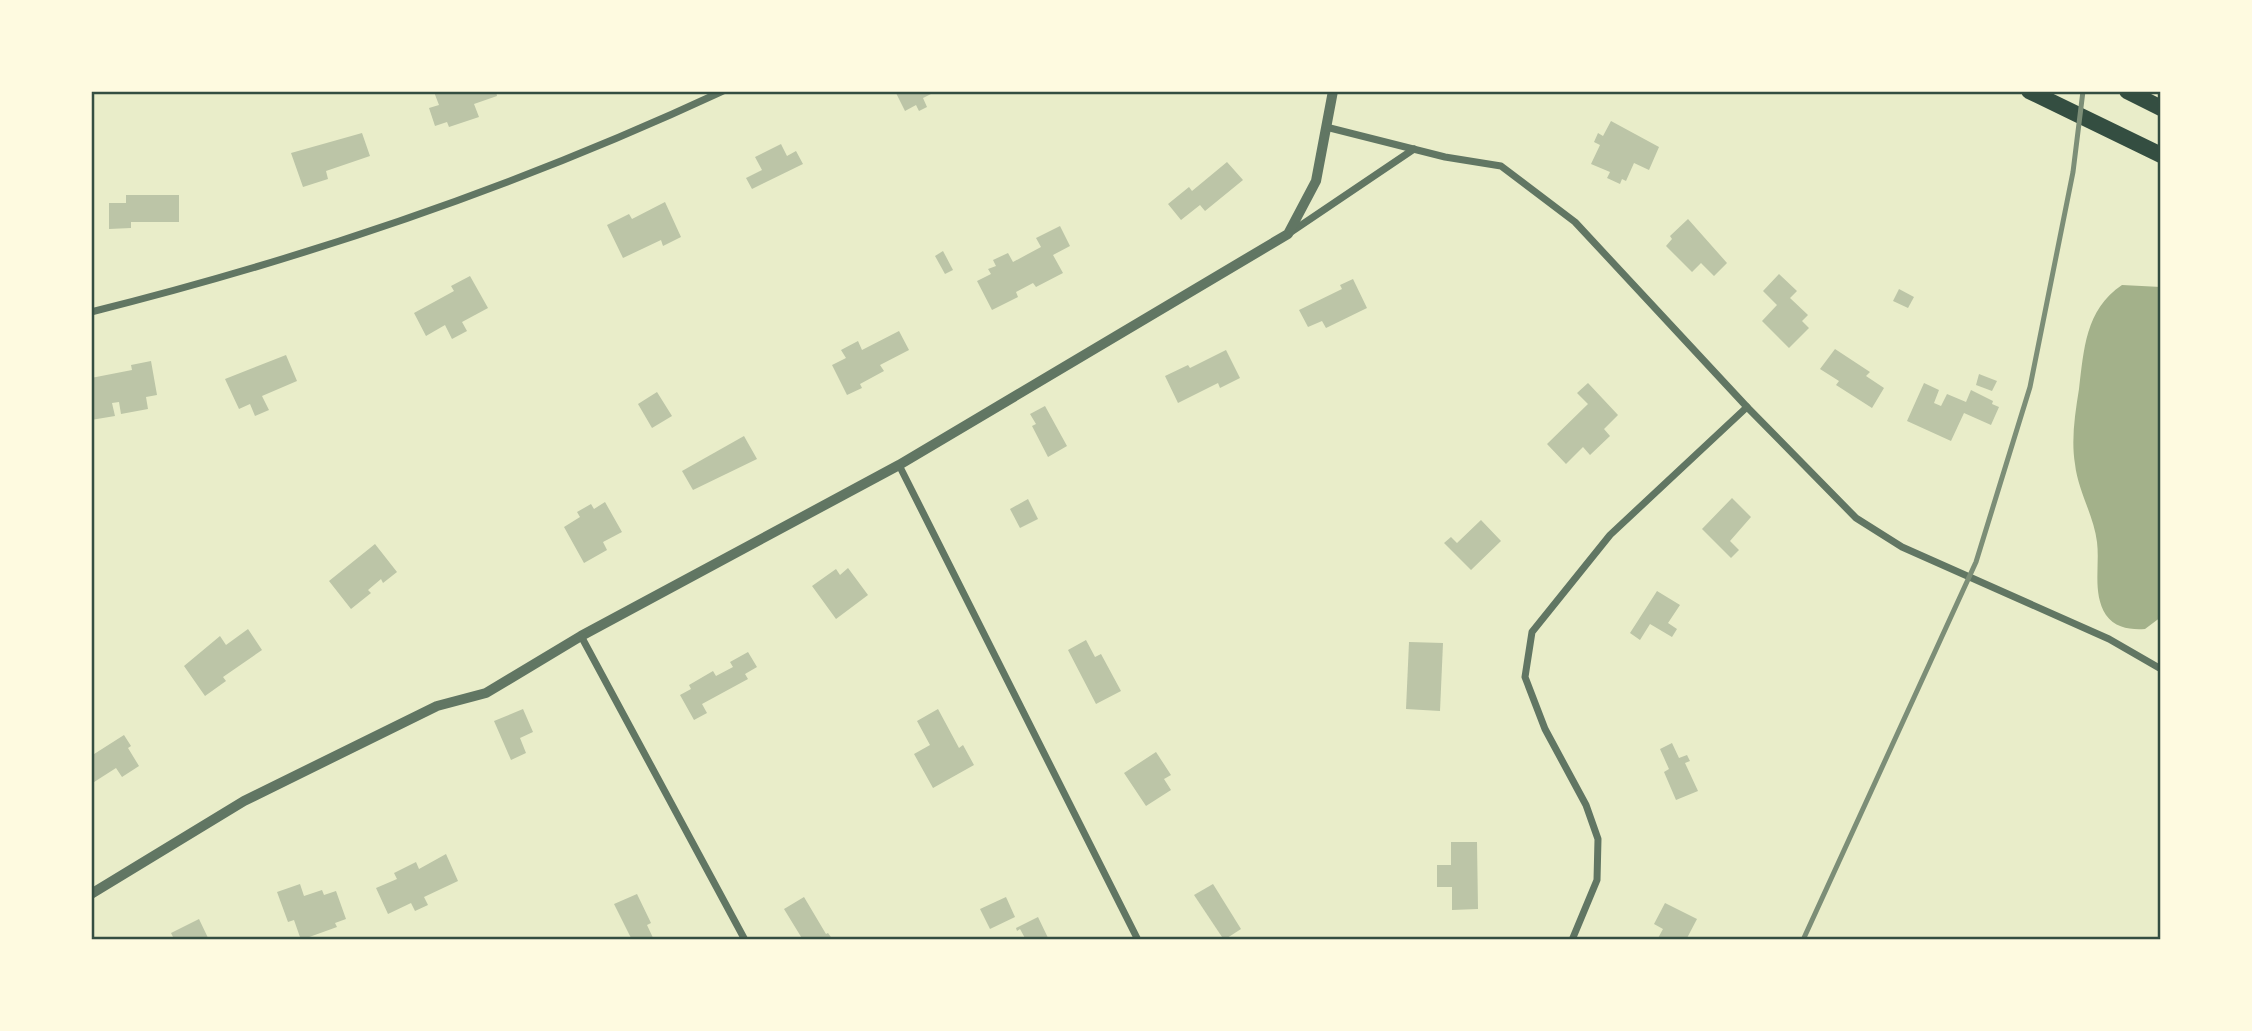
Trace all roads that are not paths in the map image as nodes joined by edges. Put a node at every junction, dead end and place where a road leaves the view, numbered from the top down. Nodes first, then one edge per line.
1 (723, 91) edge
2 (1333, 91) edge
3 (2127, 91) edge
4 (2034, 94) edge
5 (2161, 108) edge
6 (1326, 127) junction
7 (1413, 149) junction
8 (2161, 155) edge
9 (1288, 234) junction
10 (91, 312) edge
11 (1747, 407) junction
12 (899, 465) junction
13 (581, 636) junction
14 (2161, 669) edge
15 (91, 894) edge
16 (745, 940) edge
17 (1138, 940) edge
18 (1572, 940) edge

1 - 10 street
2 - 6 street
3 - 5 highway
4 - 8 highway
6 - 7 street
6 - 9 street
7 - 9 street
7 - 11 street
9 - 12 street
11 - 14 street
11 - 18 street
12 - 13 street
12 - 17 street
13 - 15 street
13 - 16 street

